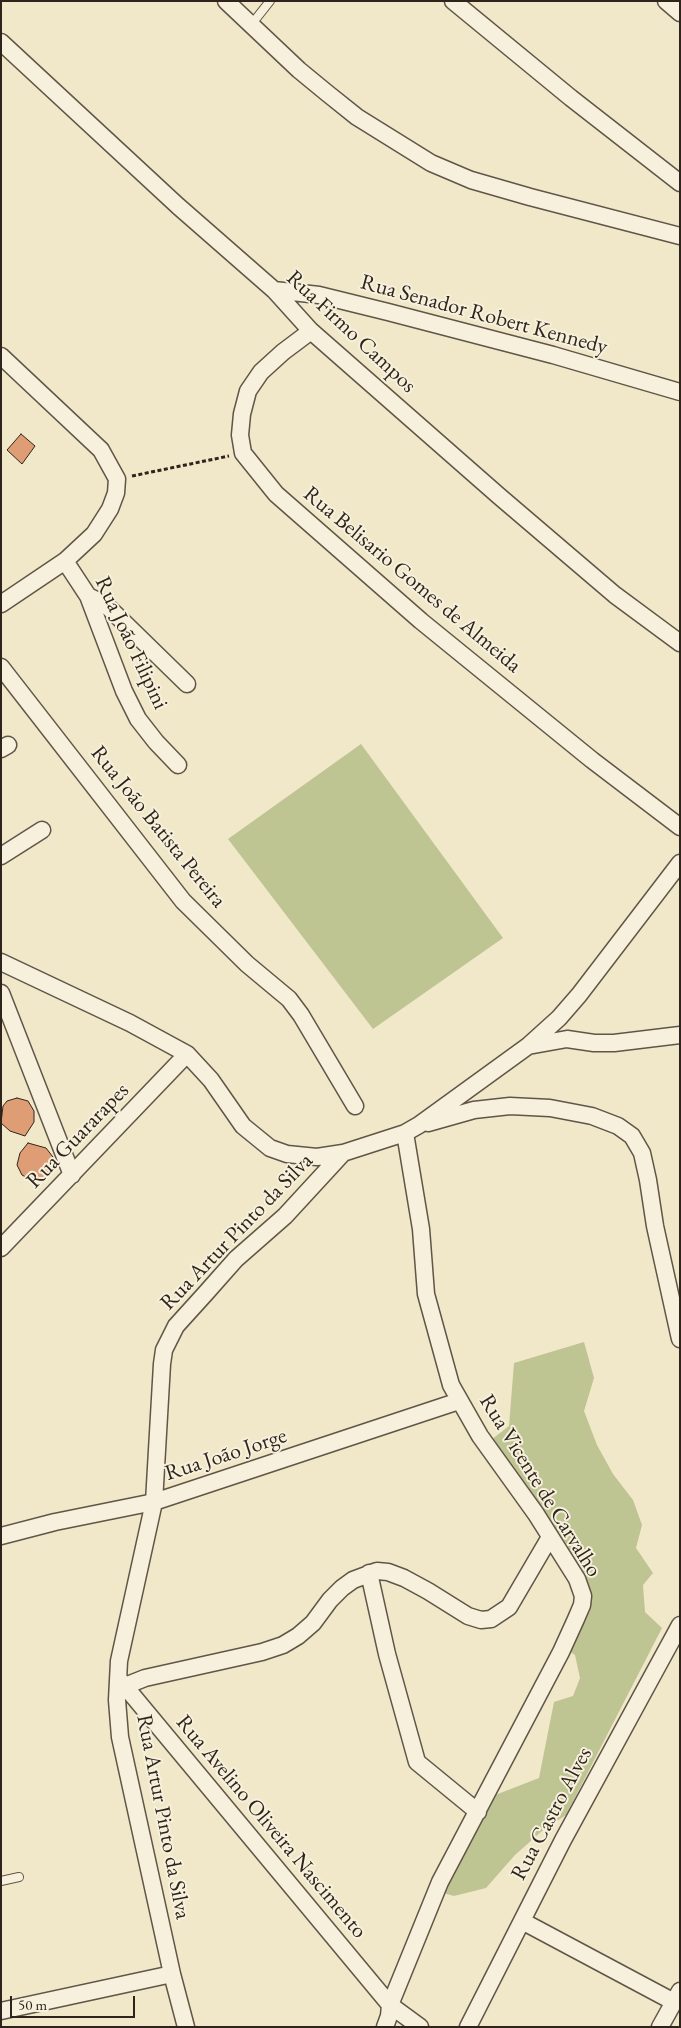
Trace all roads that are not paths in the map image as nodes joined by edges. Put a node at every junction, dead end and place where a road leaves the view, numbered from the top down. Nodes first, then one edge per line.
1 (226, 1) edge
2 (270, 1) edge
3 (453, 1) edge
4 (666, 1) edge
5 (680, 12) edge
6 (250, 25) junction
7 (1, 42) edge
8 (680, 182) edge
9 (680, 236) edge
10 (274, 290) junction
11 (311, 331) junction
12 (1, 356) edge
13 (680, 392) edge
14 (65, 561) junction
15 (88, 596) junction
16 (1, 604) edge
17 (680, 643) edge
18 (1, 666) edge
19 (187, 684) dead end
20 (178, 764) dead end
21 (680, 827) edge
22 (42, 830) dead end
23 (1, 856) edge
24 (680, 863) edge
25 (1, 962) edge
26 (1, 993) edge
27 (680, 1035) edge
28 (528, 1046) junction
29 (187, 1054) junction
30 (355, 1106) dead end
31 (412, 1129) junction
32 (343, 1153) junction
33 (72, 1175) junction
34 (1, 1248) edge
35 (680, 1338) edge
36 (460, 1401) junction
37 (154, 1502) junction
38 (1, 1536) edge
39 (550, 1537) junction
40 (369, 1573) junction
41 (680, 1625) edge
42 (121, 1682) junction
43 (478, 1812) junction
44 (19, 1877) dead end
45 (1, 1881) edge
46 (522, 1921) junction
47 (172, 1974) junction
48 (677, 1997) edge
49 (390, 2005) junction
50 (1, 2011) edge
51 (186, 2027) edge
52 (385, 2027) edge
53 (420, 2027) edge
54 (468, 2027) edge
55 (660, 2027) edge

1 - 6 street
2 - 6 lane
3 - 8 street
4 - 5 street
6 - 9 street
7 - 10 street, Rua Firmo Campos
10 - 11 street, Rua Firmo Campos
10 - 13 street, Rua Senador Robert Kennedy
11 - 17 street, Rua Firmo Campos
11 - 21 street, Rua Belisario Gomes de Almeida
12 - 14 street
14 - 15 street, Rua João Filipini
14 - 16 street
15 - 19 street
15 - 20 street, Rua João Filipini
18 - 30 street, Rua João Batista Pereira
22 - 23 street
24 - 28 street, Rua Artur Pinto da Silva
25 - 29 street
26 - 33 street
27 - 28 street
28 - 31 street, Rua Artur Pinto da Silva
29 - 32 street
29 - 33 street, Rua Guararapes
31 - 32 street, Rua Artur Pinto da Silva
31 - 35 street
31 - 36 street, Rua Vicente de Carvalho
32 - 37 street, Rua Artur Pinto da Silva
33 - 34 street, Rua Guararapes
36 - 37 street, Rua João Jorge
36 - 39 street, Rua Vicente de Carvalho
37 - 38 street, Rua João Jorge
37 - 42 street, Rua Artur Pinto da Silva
39 - 40 street
39 - 43 street, Rua Vicente de Carvalho
40 - 42 street
40 - 43 street
41 - 46 street, Rua Castro Alves
42 - 47 street, Rua Artur Pinto da Silva
42 - 49 street, Rua Avelino Oliveira Nascimento
43 - 49 street, Rua Vicente de Carvalho
44 - 45 lane
46 - 48 street
46 - 54 street, Rua Castro Alves
47 - 50 street
47 - 51 street, Rua Artur Pinto da Silva
48 - 55 street
49 - 52 street, Rua Vicente de Carvalho
49 - 53 street, Rua Avelino Oliveira Nascimento

